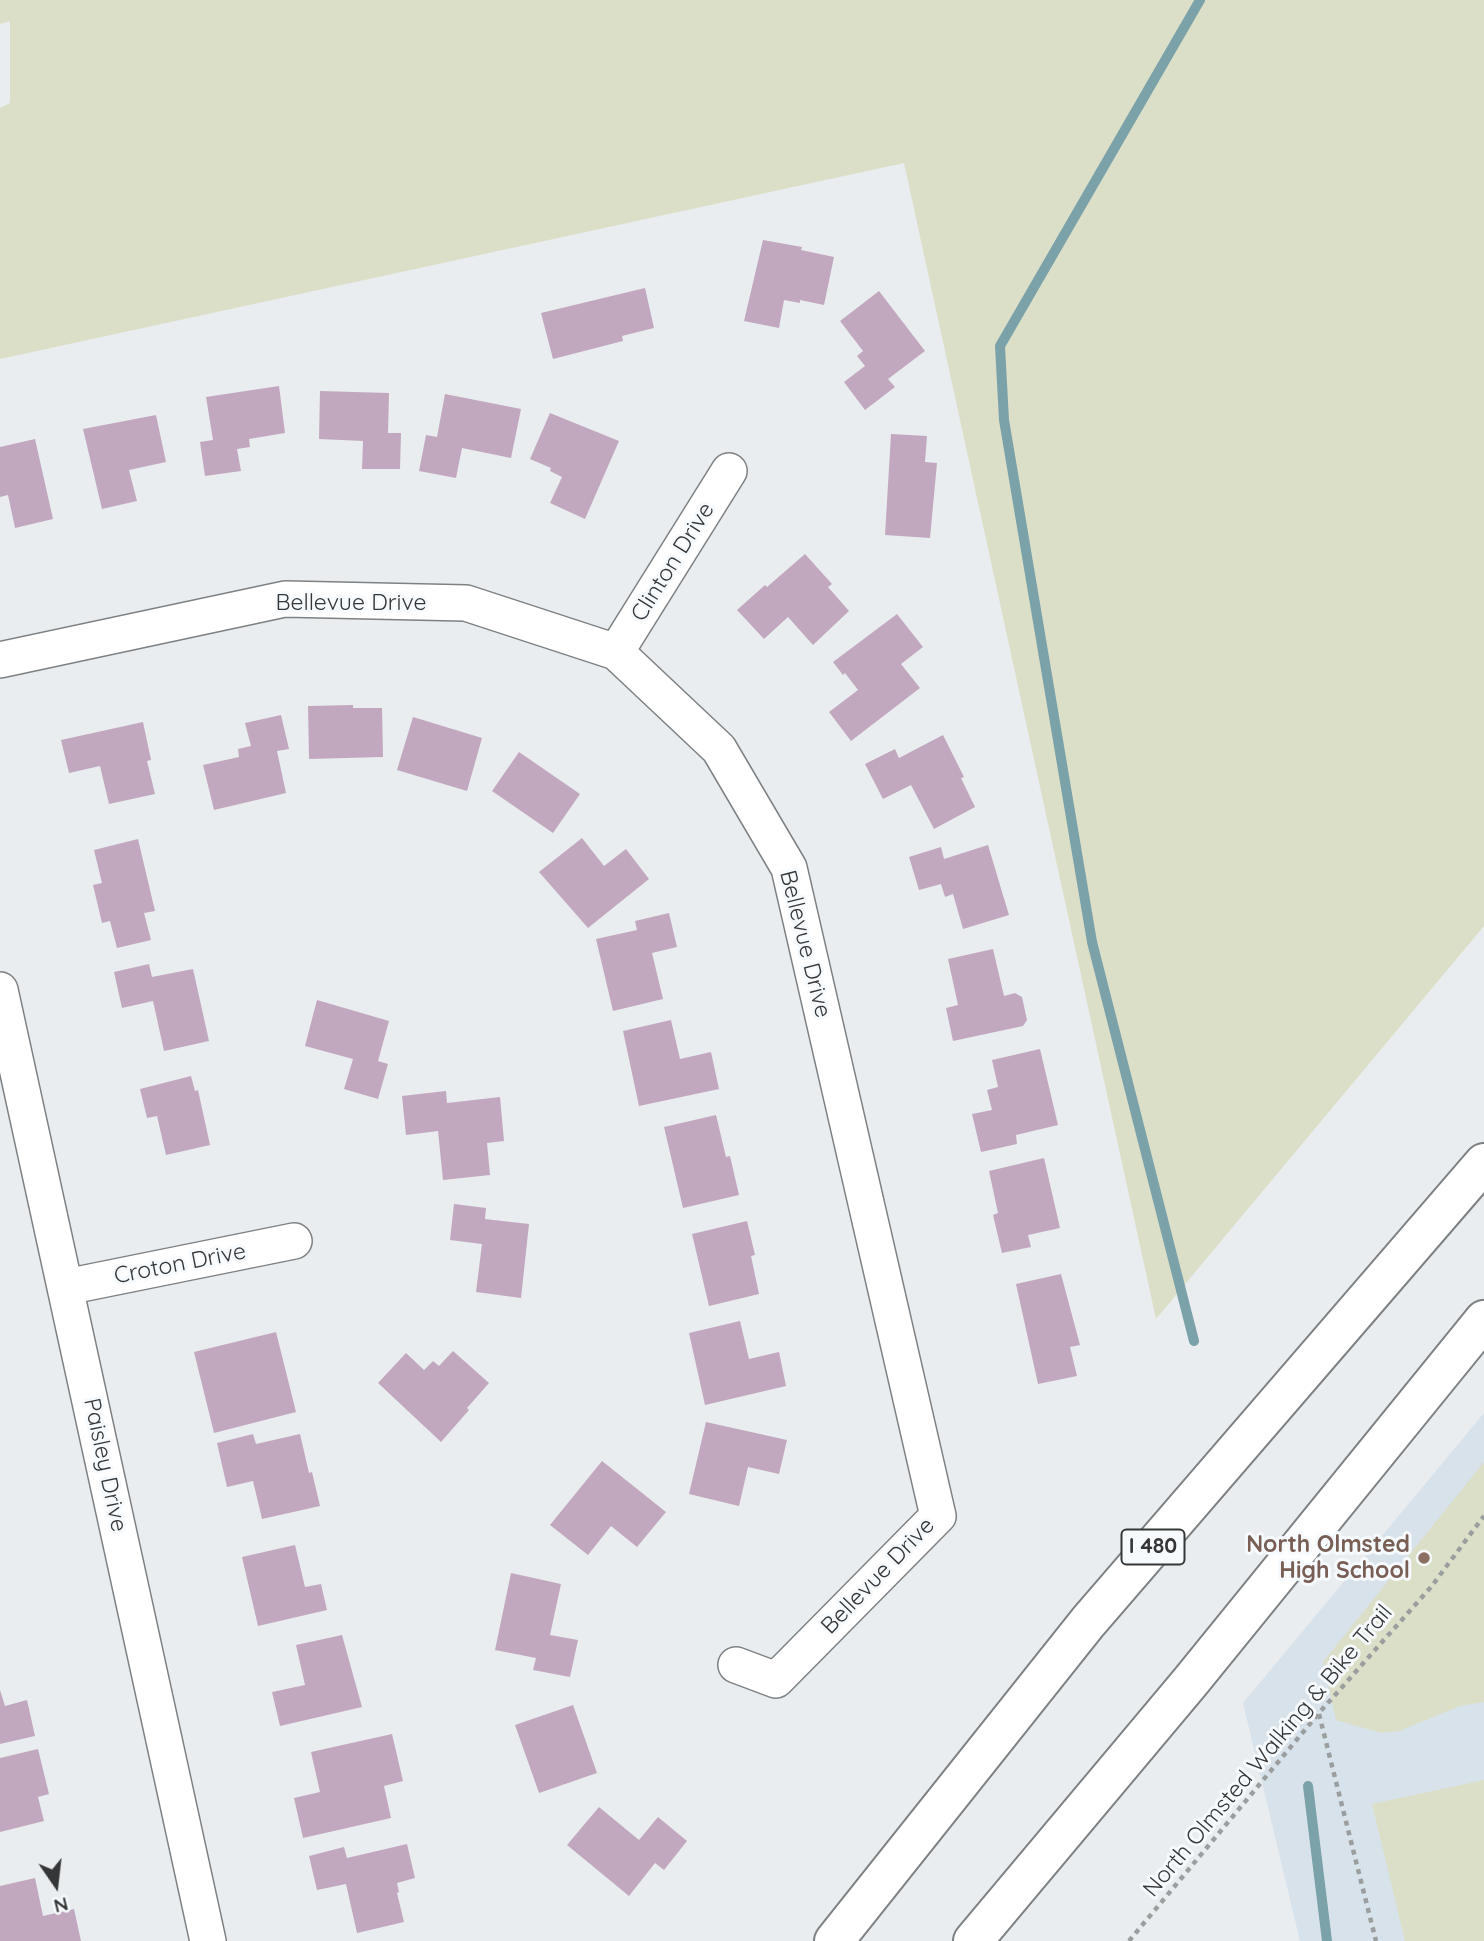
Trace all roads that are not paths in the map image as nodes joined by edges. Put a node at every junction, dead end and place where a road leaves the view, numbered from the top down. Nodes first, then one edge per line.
1 (729, 471) dead end
2 (616, 652) junction
3 (0, 660) edge
4 (0, 990) edge
5 (1484, 1163) edge
6 (294, 1241) dead end
7 (66, 1287) junction
8 (1484, 1320) edge
9 (736, 1665) dead end
10 (208, 1941) edge
11 (834, 1941) edge
12 (973, 1941) edge

1 - 2 street, Clinton Drive
2 - 3 street, Bellevue Drive
2 - 9 street, Bellevue Drive
4 - 7 street, Paisley Drive
5 - 11 highway, I 480
6 - 7 street, Croton Drive
7 - 10 street, Paisley Drive
8 - 12 highway

